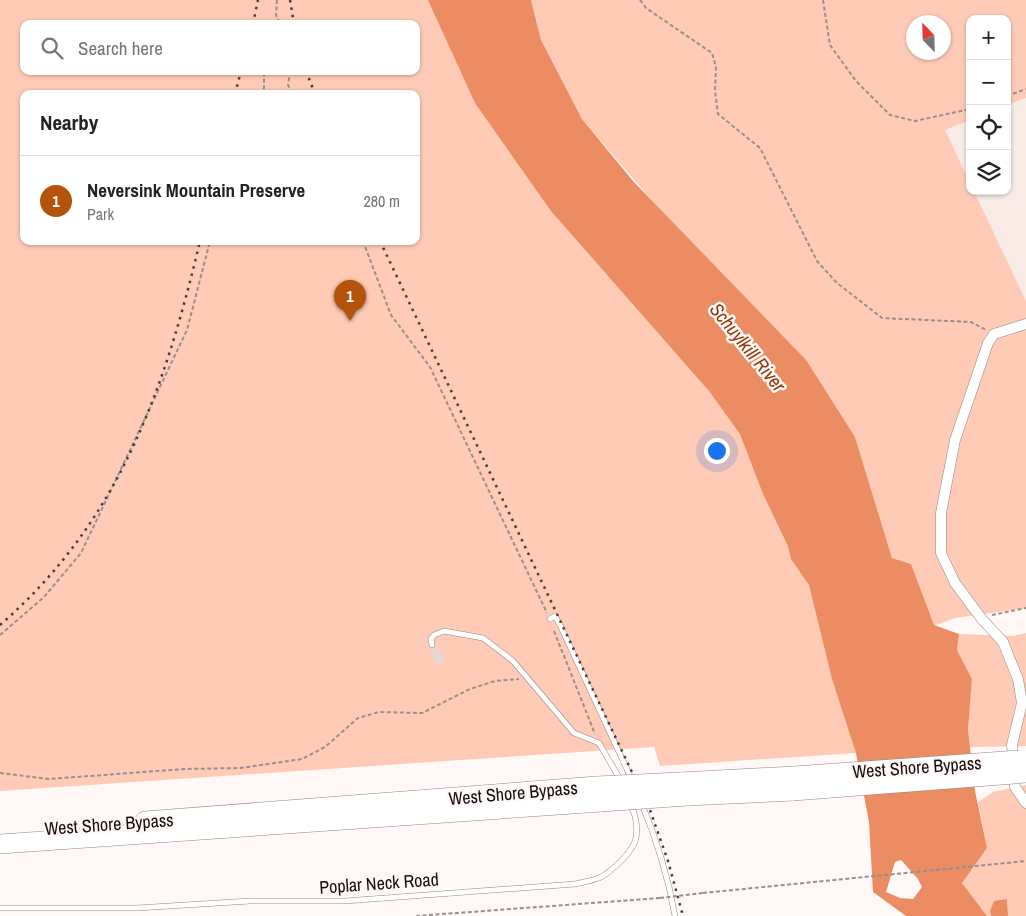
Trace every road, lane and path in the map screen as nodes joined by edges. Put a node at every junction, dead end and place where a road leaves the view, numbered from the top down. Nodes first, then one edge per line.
1 (277, 0) edge
2 (640, 0) edge
3 (823, 0) edge
4 (278, 20) edge
5 (264, 75) edge
6 (289, 75) edge
7 (1026, 89) edge
8 (262, 90) edge
9 (290, 90) edge
10 (1011, 95) edge
11 (966, 110) edge
12 (209, 245) edge
13 (364, 245) edge
14 (1026, 324) edge
15 (994, 334) junction
16 (1026, 608) edge
17 (981, 618) junction
18 (550, 619) junction
19 (0, 635) edge
20 (432, 645) dead end
21 (529, 678) junction
22 (599, 743) junction
23 (1026, 760) edge
24 (0, 773) edge
25 (1026, 773) edge
26 (793, 783) junction
27 (599, 794) junction
28 (1026, 803) edge
29 (0, 832) edge
30 (0, 844) edge
31 (1026, 861) edge
32 (0, 908) edge
33 (416, 916) edge
34 (675, 916) edge

1 - 4 path
2 - 15 path
3 - 11 path
5 - 8 path
6 - 9 path
7 - 10 path
12 - 19 path
13 - 18 path
14 - 15 street
15 - 17 street
16 - 17 path
17 - 28 street
18 - 22 path
18 - 34 lane
20 - 21 lane
21 - 22 lane
21 - 24 path
22 - 32 lane, Poplar Neck Road
23 - 26 highway, West Shore Bypass, bridge
25 - 26 highway, West Shore Bypass, bridge
26 - 27 highway, West Shore Bypass, bridge
27 - 29 highway, West Shore Bypass
27 - 30 highway, West Shore Bypass
31 - 33 path, bridge

